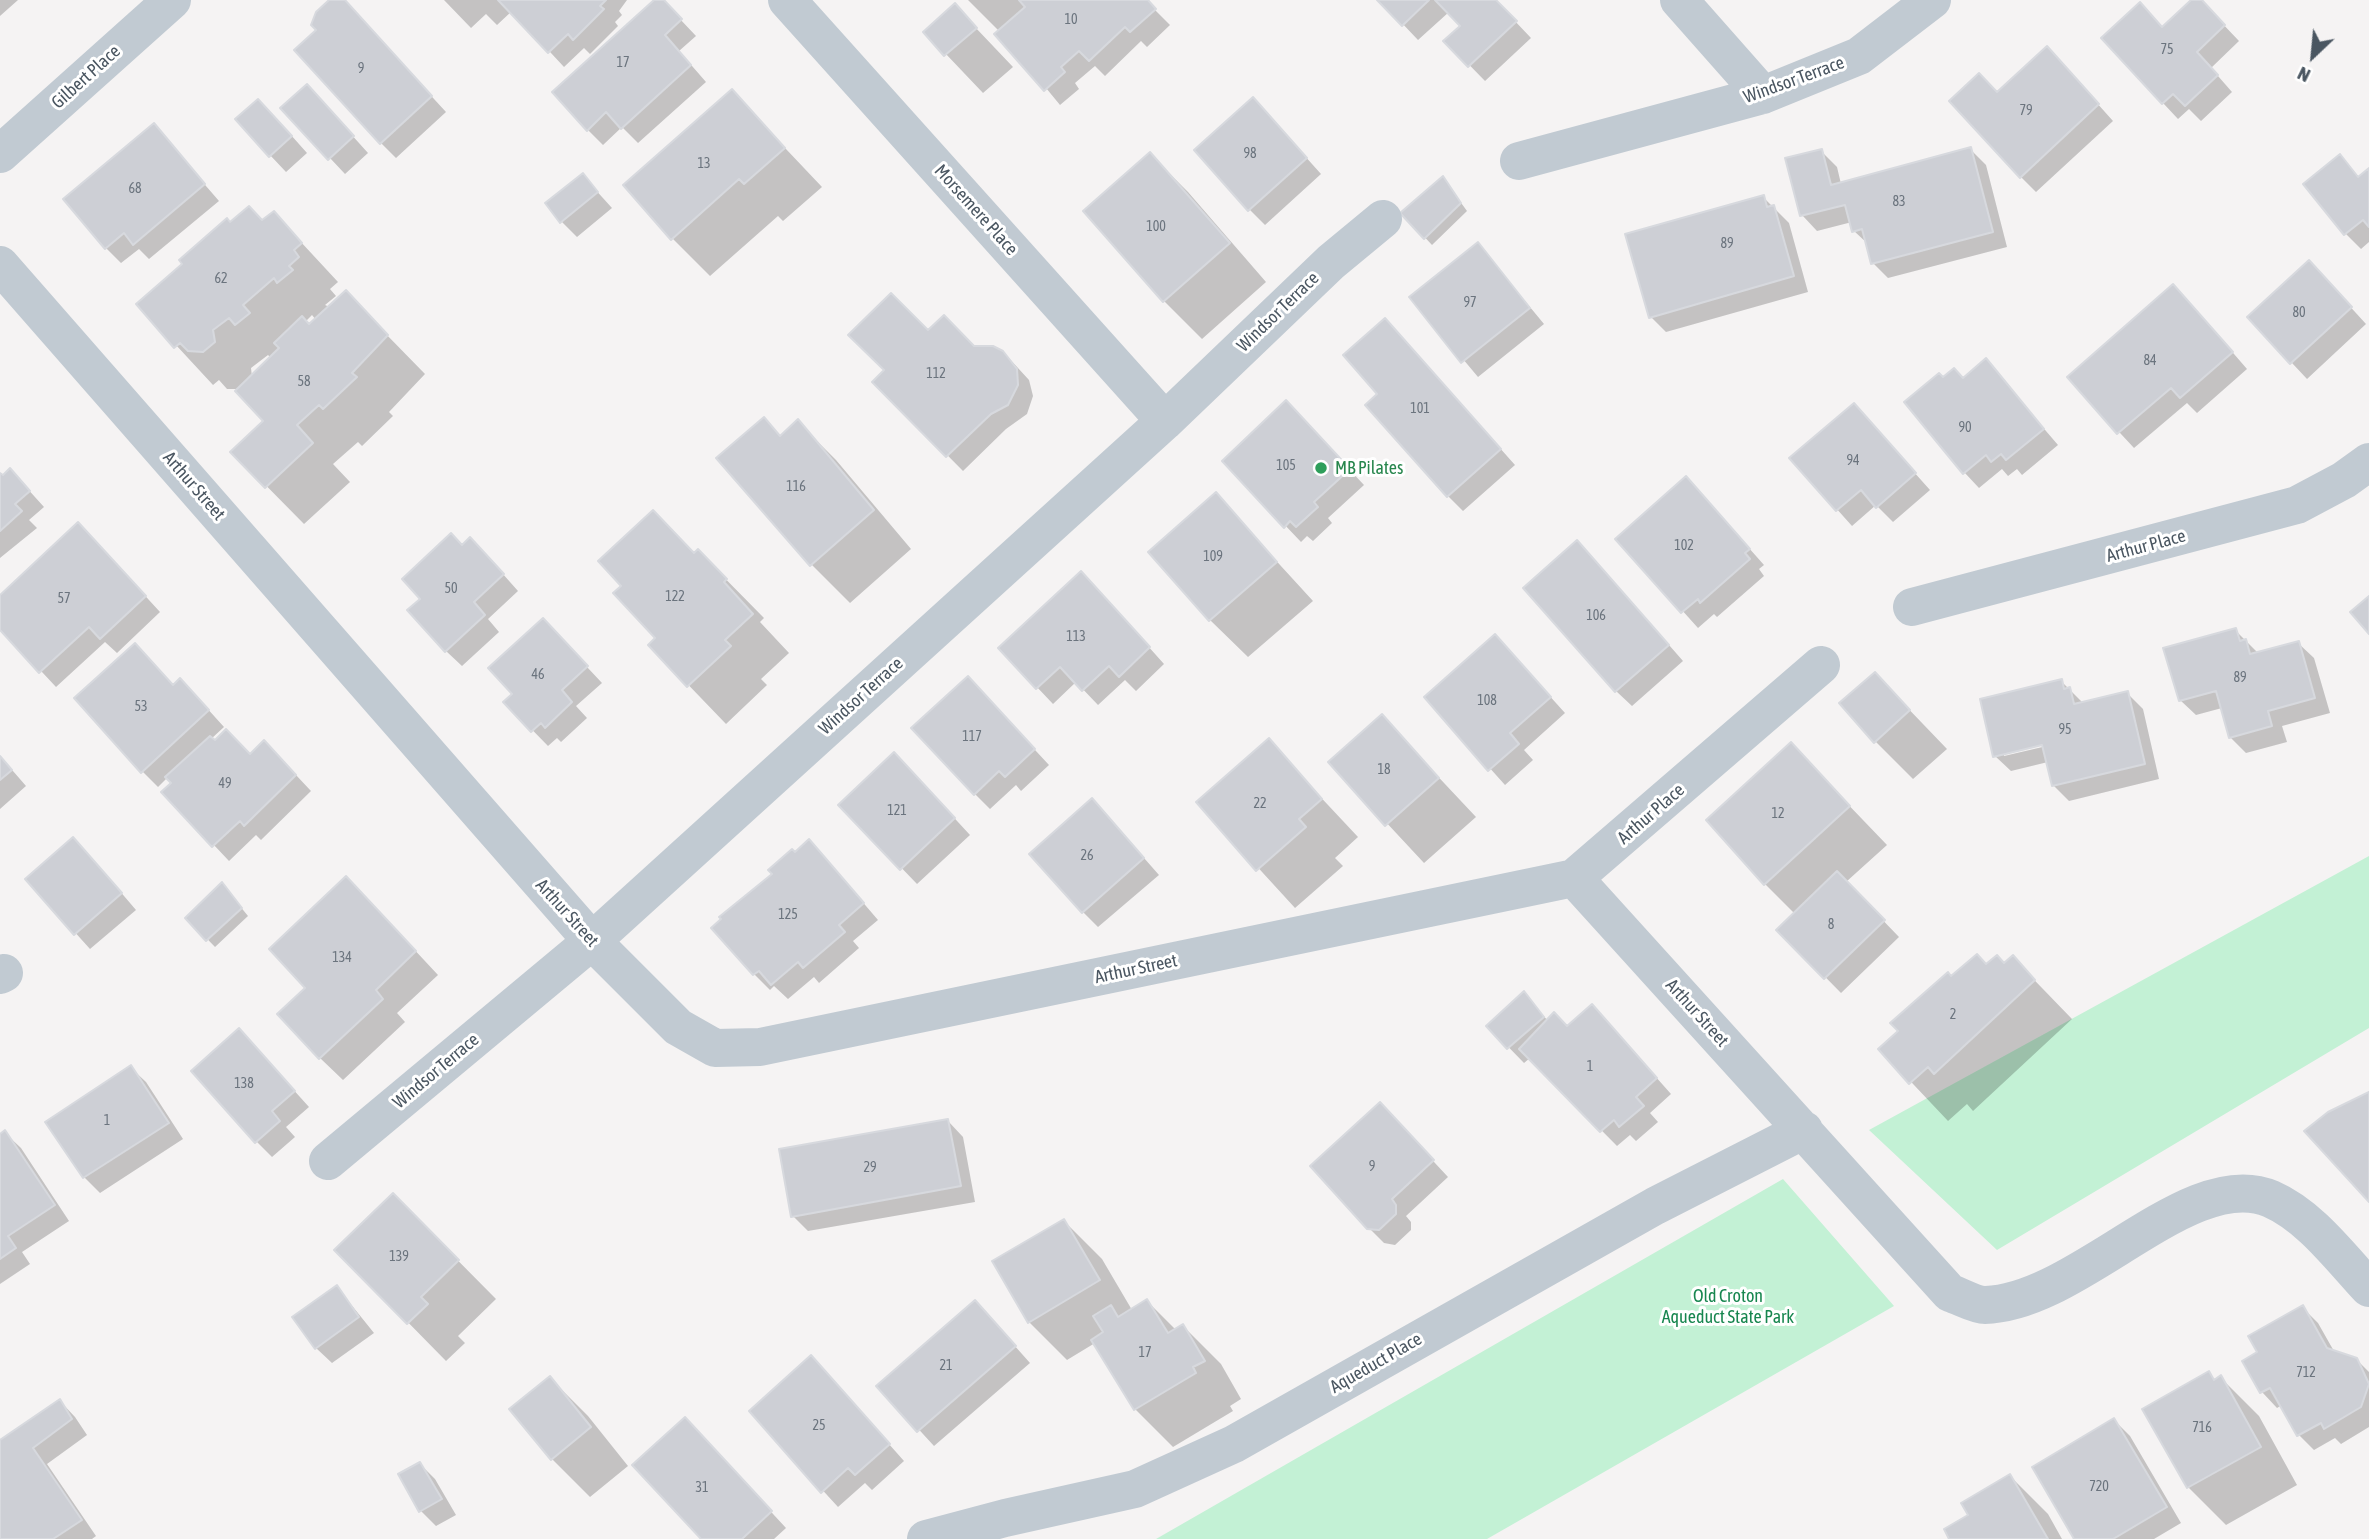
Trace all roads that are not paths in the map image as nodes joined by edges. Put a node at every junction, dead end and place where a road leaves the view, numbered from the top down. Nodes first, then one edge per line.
1 (172, 0) edge
2 (788, 0) edge
3 (1679, 0) edge
4 (1932, 0) edge
5 (1763, 95) junction
6 (0, 154) edge
7 (1519, 161) dead end
8 (1383, 219) dead end
9 (0, 265) edge
10 (1165, 421) junction
11 (2369, 461) edge
12 (1912, 607) dead end
13 (1821, 665) dead end
14 (1574, 878) junction
15 (592, 941) junction
16 (1804, 1130) junction
17 (328, 1161) dead end
18 (2369, 1287) edge
19 (926, 1539) edge

1 - 6 street, Gilbert Place
2 - 10 street, Morsemere Place
3 - 5 street
4 - 5 street, Windsor Terrace
5 - 7 street, Windsor Terrace
8 - 10 street, Windsor Terrace
9 - 15 street, Arthur Street
10 - 15 street, Windsor Terrace
11 - 12 street, Arthur Place
13 - 14 street, Arthur Place
14 - 15 street, Arthur Street
14 - 16 street, Arthur Street
15 - 17 street, Windsor Terrace
16 - 18 street, Arthur Street
16 - 19 street, Aqueduct Place

